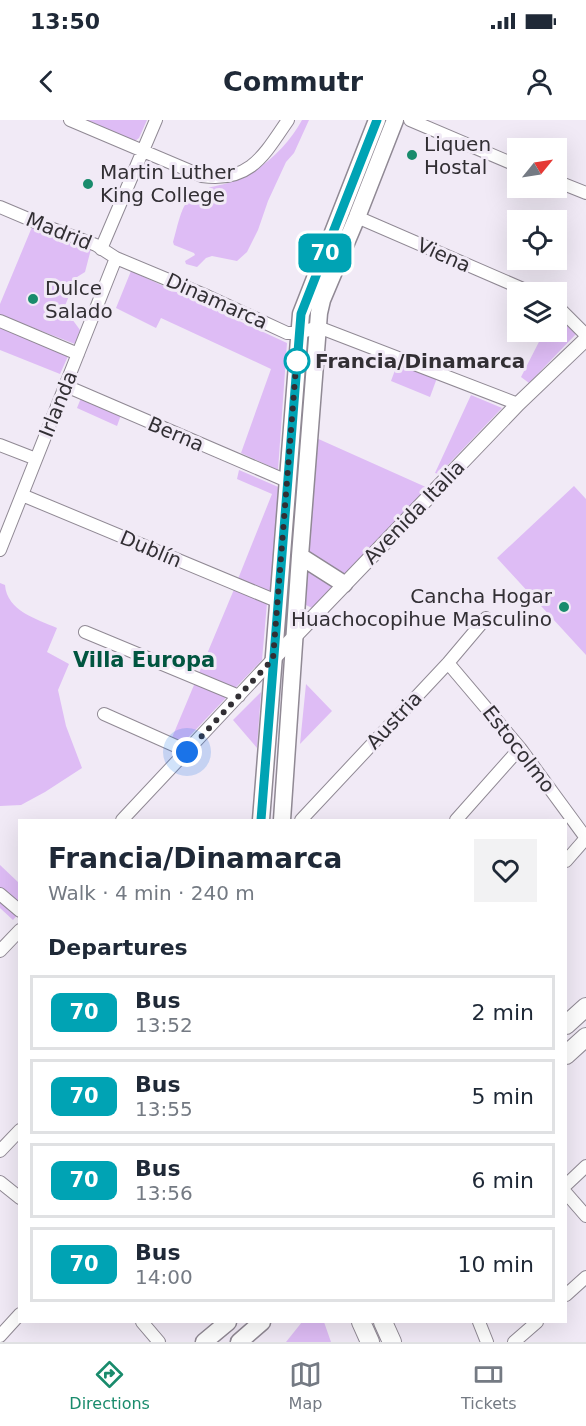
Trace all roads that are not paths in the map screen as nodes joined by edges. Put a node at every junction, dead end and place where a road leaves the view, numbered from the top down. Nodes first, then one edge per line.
1 (70, 120) edge
2 (156, 120) edge
3 (288, 120) edge
4 (377, 120) edge
5 (395, 120) edge
6 (410, 120) edge
7 (143, 150) junction
8 (507, 161) edge
9 (567, 185) edge
10 (586, 193) edge
11 (0, 207) edge
12 (357, 217) junction
13 (101, 249) junction
14 (116, 258) junction
15 (507, 282) edge
16 (567, 317) edge
17 (0, 321) edge
18 (318, 327) junction
19 (299, 333) junction
20 (586, 337) edge
21 (78, 354) junction
22 (66, 386) junction
23 (518, 404) junction
24 (0, 445) edge
25 (36, 459) junction
26 (287, 481) junction
27 (22, 495) junction
28 (0, 550) edge
29 (300, 556) junction
30 (344, 584) junction
31 (279, 602) junction
32 (486, 618) dead end
33 (85, 632) dead end
34 (294, 638) junction
35 (273, 659) junction
36 (448, 663) junction
37 (239, 696) junction
38 (104, 714) dead end
39 (520, 748) junction
40 (187, 752) junction
41 (123, 819) edge
42 (261, 819) edge
43 (282, 819) edge
44 (302, 819) edge
45 (457, 819) edge
46 (586, 838) edge
47 (567, 860) edge
48 (0, 894) edge
49 (18, 909) edge
50 (18, 932) edge
51 (0, 951) edge
52 (586, 1007) edge
53 (567, 1024) edge
54 (586, 1037) edge
55 (567, 1054) edge
56 (18, 1132) edge
57 (0, 1151) edge
58 (586, 1166) edge
59 (0, 1182) edge
60 (567, 1184) edge
61 (567, 1194) edge
62 (18, 1196) edge
63 (586, 1216) edge
64 (586, 1277) edge
65 (567, 1294) edge
66 (18, 1316) edge
67 (143, 1323) edge
68 (227, 1323) edge
69 (261, 1323) edge
70 (361, 1323) edge
71 (383, 1323) edge
72 (479, 1323) edge
73 (536, 1323) edge
74 (0, 1336) edge
75 (159, 1342) edge
76 (204, 1342) edge
77 (239, 1342) edge
78 (370, 1342) edge
79 (392, 1342) edge
80 (487, 1342) edge
81 (514, 1342) edge

1 - 7 street
2 - 7 street
3 - 7 street
4 - 19 main road
5 - 12 main road
6 - 8 street
7 - 13 street
9 - 10 street
11 - 13 street, Madrid
12 - 15 street, Viena
12 - 18 main road
13 - 14 street, Madrid
14 - 19 street, Dinamarca
14 - 21 street, Irlanda
16 - 20 street
17 - 21 street
18 - 19 street
18 - 23 street
18 - 29 main road
19 - 26 main road
20 - 23 street, Avenida Italia
21 - 22 street, Irlanda
22 - 25 street, Irlanda
22 - 26 street, Berna
23 - 30 street, Avenida Italia
24 - 25 street
25 - 27 street, Irlanda
26 - 31 main road
27 - 28 street, Irlanda
27 - 31 street, Dublín
29 - 30 main road
29 - 34 main road
30 - 34 street, Avenida Italia
31 - 35 main road
32 - 36 street, Austria
33 - 37 street
34 - 35 street, Avenida Italia
34 - 43 main road
35 - 37 street, Avenida Italia
35 - 42 main road
36 - 39 street, Estocolmo
36 - 44 street, Austria
37 - 40 street, Avenida Italia
38 - 40 street
39 - 45 street
39 - 46 street, Estocolmo
40 - 41 street, Avenida Italia
46 - 47 street
48 - 49 street
50 - 51 street
52 - 53 main road
54 - 55 main road
56 - 57 street
58 - 60 street
59 - 62 street
61 - 63 street
64 - 65 street
66 - 74 street
67 - 75 street
68 - 76 main road
69 - 77 main road
70 - 78 main road
71 - 79 main road
72 - 80 street
73 - 81 street

